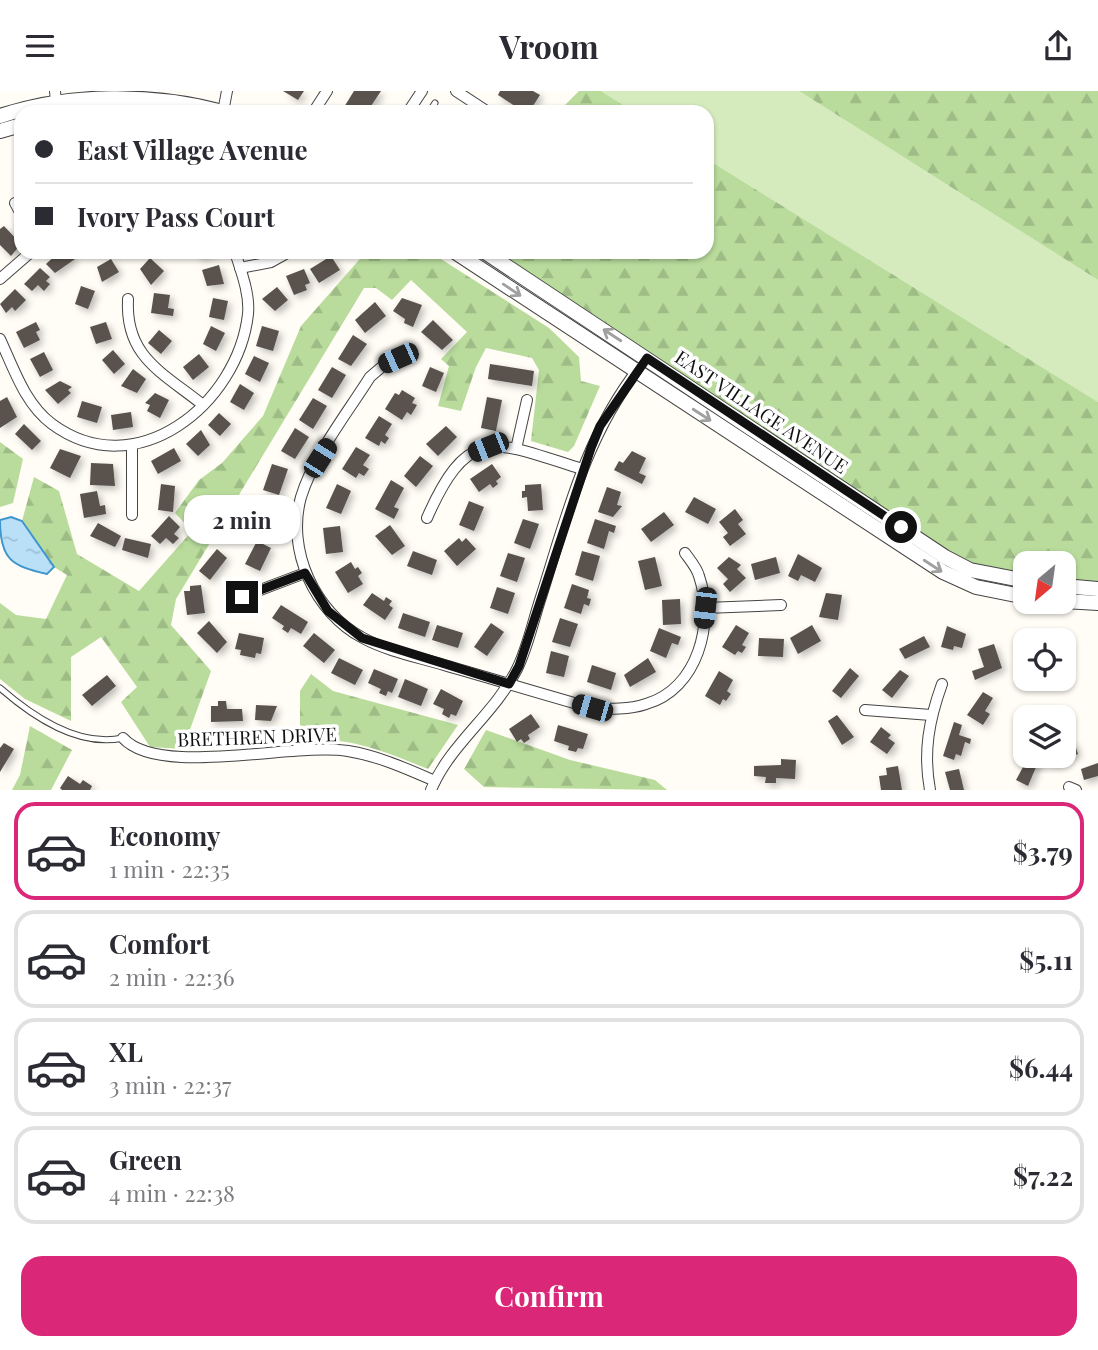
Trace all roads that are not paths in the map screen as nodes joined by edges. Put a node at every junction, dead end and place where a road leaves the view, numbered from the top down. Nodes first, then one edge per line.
1 (456, 91) edge
2 (56, 102) edge
3 (198, 105) edge
4 (477, 105) edge
5 (23, 259) edge
6 (237, 259) edge
7 (276, 259) edge
8 (466, 259) edge
9 (496, 259) edge
10 (240, 268) junction
11 (0, 279) edge
12 (128, 299) dead end
13 (0, 339) edge
14 (398, 358) dead end
15 (647, 358) junction
16 (636, 372) junction
17 (527, 400) dead end
18 (203, 405) junction
19 (132, 446) junction
20 (516, 449) junction
21 (582, 469) junction
22 (132, 515) dead end
23 (427, 518) dead end
24 (685, 553) dead end
25 (305, 573) junction
26 (1013, 578) edge
27 (1076, 587) edge
28 (1098, 589) edge
29 (1013, 594) edge
30 (242, 597) dead end
31 (1076, 602) edge
32 (1098, 603) edge
33 (781, 605) dead end
34 (705, 608) junction
35 (509, 684) junction
36 (942, 684) dead end
37 (0, 688) edge
38 (865, 710) dead end
39 (930, 715) junction
40 (123, 738) joint
41 (433, 785) edge
42 (930, 790) edge

1 - 4 street
2 - 3 street
5 - 11 street
6 - 10 street
7 - 10 street
8 -> 16 street, EAST VILLAGE AVENUE
15 -> 9 street, EAST VILLAGE AVENUE
10 - 18 street
12 - 18 street
13 - 19 street
14 - 25 street
15 - 16 street
15 - 26 street, EAST VILLAGE AVENUE
16 - 21 street
16 -> 29 street, EAST VILLAGE AVENUE
17 - 20 street
18 - 19 street
19 - 22 street
20 - 21 street
20 - 23 street
21 - 35 street
24 - 34 street
25 - 30 street
25 - 35 street
27 - 28 street
31 - 32 street
33 - 34 street
34 - 35 street
35 - 41 street
36 - 39 street
37 - 40 lane
38 - 39 street
39 - 42 street
40 - 41 street, BRETHREN DRIVE

